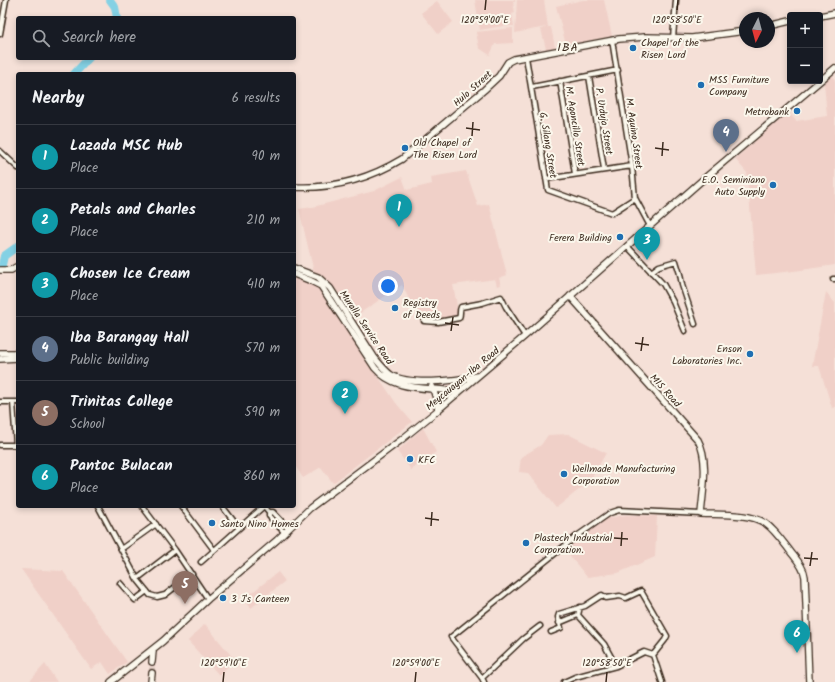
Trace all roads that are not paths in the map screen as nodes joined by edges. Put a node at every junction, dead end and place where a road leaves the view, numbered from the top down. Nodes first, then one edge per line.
1 (6, 0) edge
2 (676, 0) edge
3 (835, 13) edge
4 (823, 15) edge
5 (787, 22) edge
6 (775, 25) edge
7 (739, 32) edge
8 (0, 34) edge
9 (673, 38) junction
10 (612, 40) junction
11 (526, 57) junction
12 (835, 68) edge
13 (618, 70) junction
14 (589, 76) junction
15 (823, 78) edge
16 (560, 81) junction
17 (816, 84) edge
18 (532, 87) junction
19 (0, 151) edge
20 (16, 166) edge
21 (632, 166) junction
22 (604, 169) junction
23 (575, 174) junction
24 (546, 179) junction
25 (296, 187) edge
26 (634, 198) junction
27 (650, 226) junction
28 (627, 246) junction
29 (16, 267) edge
30 (296, 269) edge
31 (0, 270) edge
32 (652, 272) junction
33 (296, 275) edge
34 (570, 296) junction
35 (424, 321) dead end
36 (695, 324) dead end
37 (685, 331) dead end
38 (525, 336) junction
39 (0, 353) edge
40 (16, 353) edge
41 (0, 358) edge
42 (16, 358) edge
43 (479, 375) junction
44 (430, 382) junction
45 (432, 388) junction
46 (459, 392) junction
47 (0, 402) edge
48 (16, 402) edge
49 (438, 410) junction
50 (0, 445) edge
51 (16, 445) edge
52 (99, 508) edge
53 (144, 508) edge
54 (182, 508) edge
55 (224, 508) edge
56 (262, 508) edge
57 (266, 508) edge
58 (269, 512) junction
59 (701, 514) junction
60 (280, 520) junction
61 (276, 523) junction
62 (156, 524) junction
63 (239, 528) junction
64 (286, 530) junction
65 (121, 550) junction
66 (175, 550) junction
67 (214, 550) junction
68 (201, 562) dead end
69 (192, 574) junction
70 (136, 579) junction
71 (120, 583) dead end
72 (147, 591) junction
73 (208, 599) junction
74 (580, 607) junction
75 (578, 616) junction
76 (559, 623) junction
77 (540, 626) dead end
78 (551, 632) dead end
79 (153, 650) junction
80 (652, 655) junction
81 (152, 662) tunnel mouth
82 (616, 666) junction
83 (152, 674) tunnel mouth
84 (483, 680) edge
85 (111, 682) edge
86 (151, 682) edge
87 (564, 682) edge
88 (662, 682) edge
89 (809, 682) edge

1 - 8 street
2 - 9 street
3 - 4 street
5 - 6 street
7 - 9 street, Hulo Street
9 - 10 street, Hulo Street
10 - 11 street, Hulo Street
10 - 13 street, M. Aquino Street
11 - 18 street, G. Silang Street
11 - 25 street, Hulo Street
12 - 15 street, Meycauayan-Iba Road
13 - 14 street
13 - 21 street, M. Aquino Street
14 - 16 street
14 - 22 street, P. Urduja Street
16 - 18 street
16 - 23 street, M. Agoncillo Street
17 - 27 street, Meycauayan-Iba Road
18 - 24 street, G. Silang Street
19 - 20 street
21 - 22 street
21 - 26 street, M. Aquino Street
22 - 23 street
23 - 24 street
24 - 26 street, G. Silang Street
26 - 27 street, M. Aquino Street
27 - 28 street, Meycauayan-Iba Road
28 - 32 street
28 - 34 street, Meycauayan-Iba Road
29 - 31 street
30 - 44 street, Muralla Service Road
32 - 36 street
32 - 37 street
33 - 45 street, Muralla Service Road
34 - 38 street, Meycauayan-Iba Road
34 - 59 street, MIS Road
35 - 38 street
38 - 43 street, Meycauayan-Iba Road
39 - 40 street
41 - 42 street
43 - 44 street, Muralla Service Road
43 - 46 street, Meycauayan-Iba Road
44 - 45 street
45 - 46 street, Muralla Service Road
45 - 49 street
46 - 49 street, Meycauayan-Iba Road
47 - 48 street
49 - 64 street, Meycauayan-Iba Road
50 - 51 street
52 - 65 street
53 - 62 street
54 - 67 street
55 - 63 street
56 - 63 street
57 - 58 street
58 - 60 street
58 - 61 street
59 - 84 street
59 - 89 street
60 - 61 street
60 - 64 street
61 - 64 street
62 - 65 street
62 - 66 street
63 - 67 street
64 - 73 street, Meycauayan-Iba Road
65 - 70 street
66 - 69 street
66 - 70 street
67 - 68 street
69 - 72 street
69 - 73 street
70 - 72 street
71 - 72 street
73 - 79 street, Meycauayan-Iba Road
74 - 75 street
74 - 76 street
74 - 80 street
75 - 76 street
75 - 82 street
76 - 78 street
77 - 84 street
79 - 81 street
79 - 85 street, Meycauayan-Iba Road
80 - 82 street
80 - 88 street
82 - 87 street
83 - 86 street

